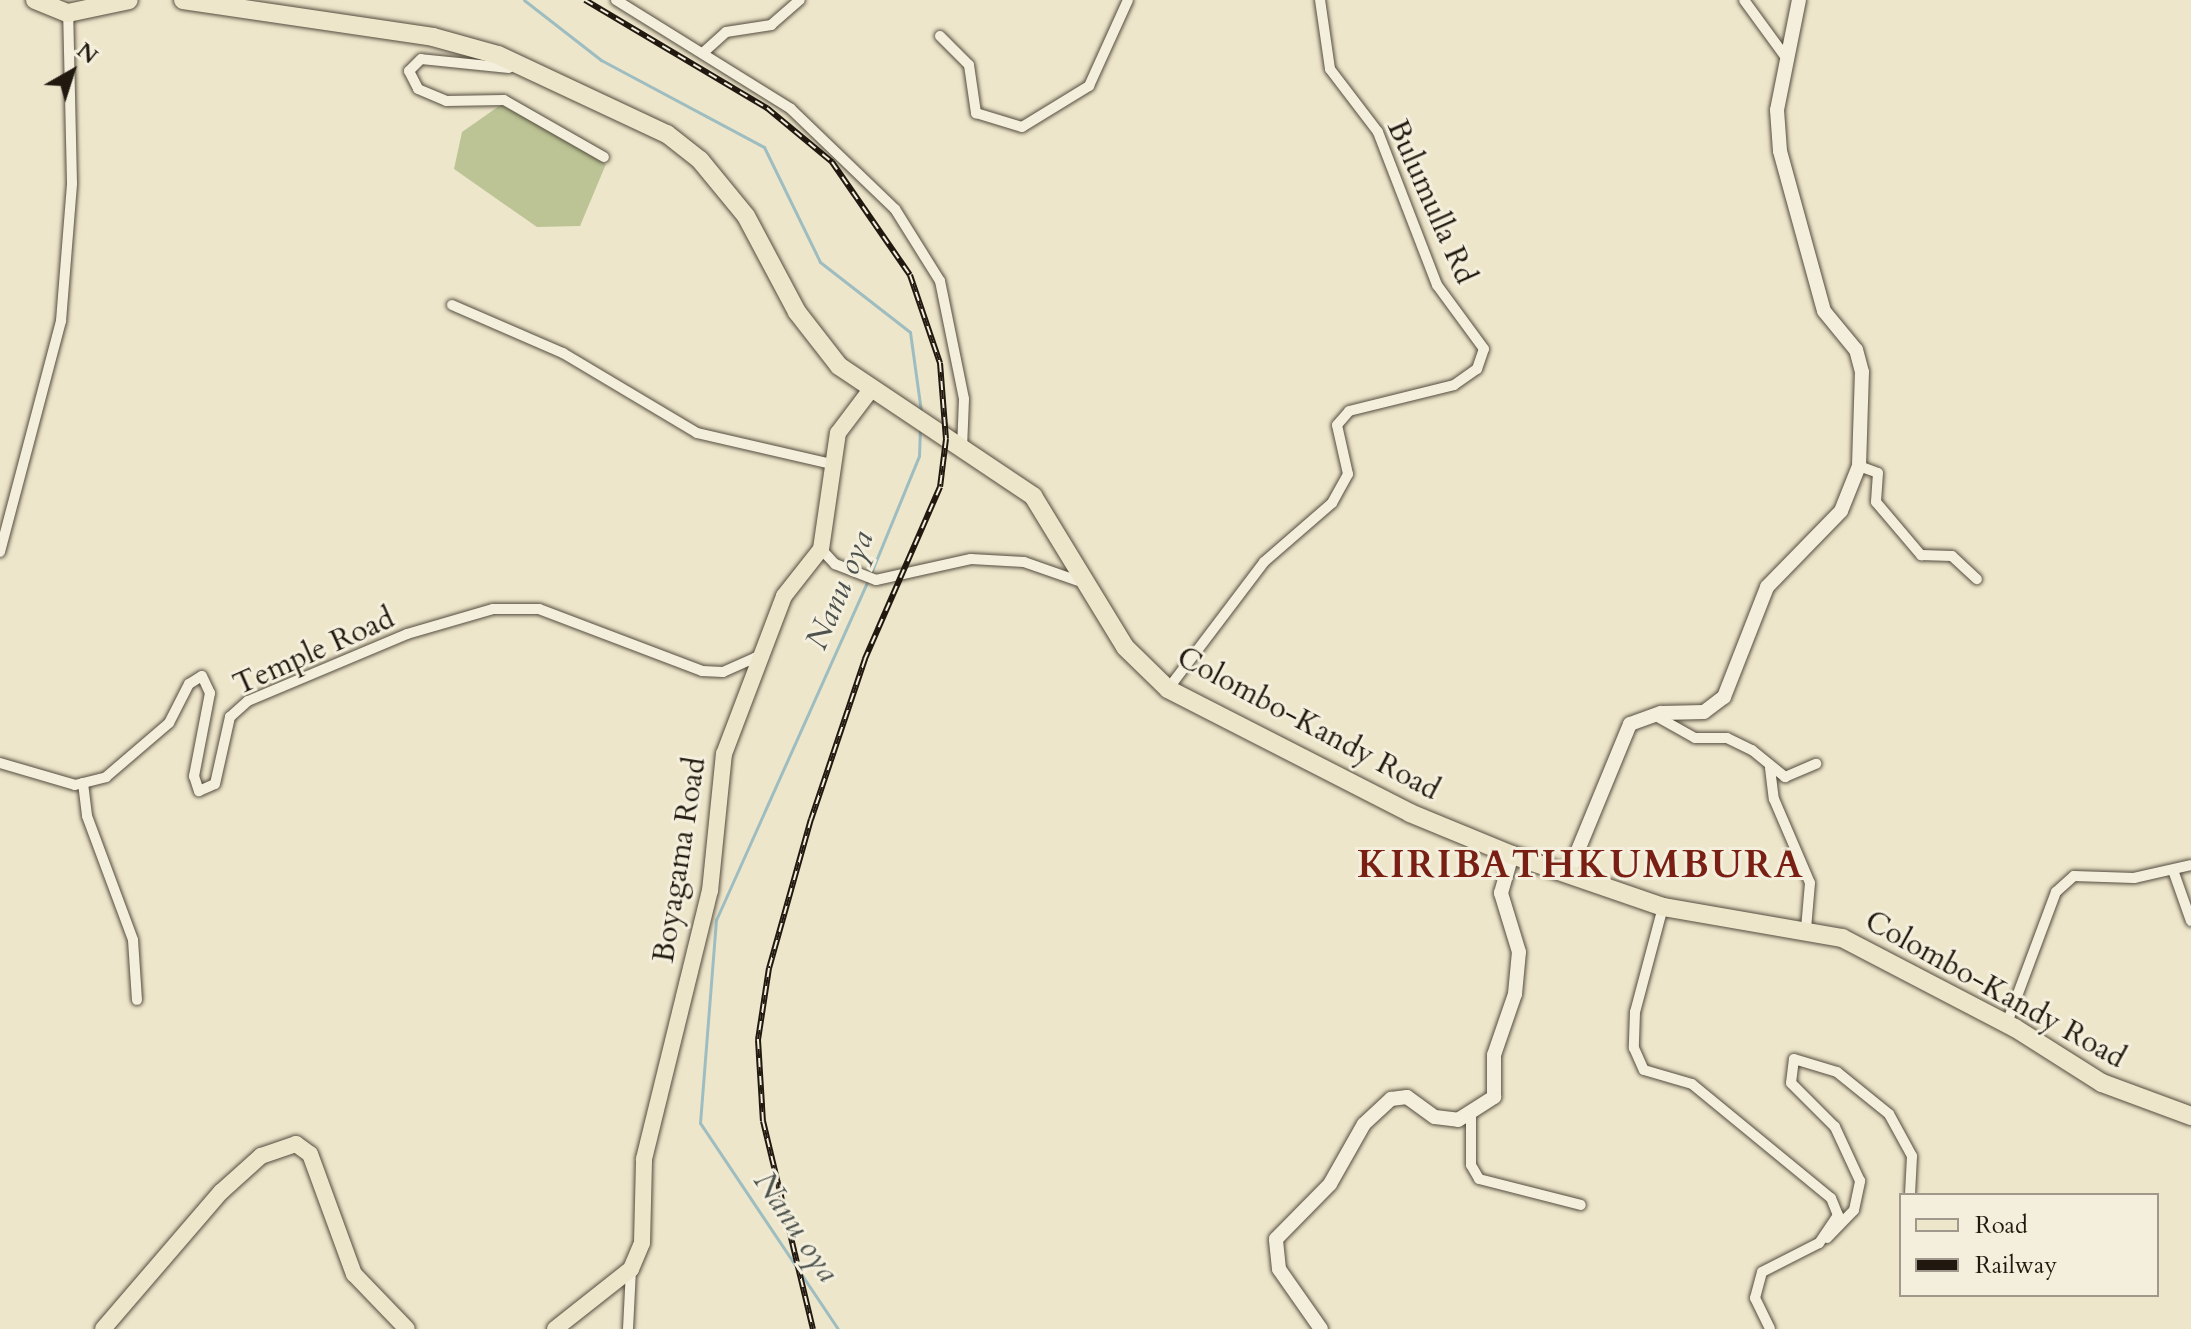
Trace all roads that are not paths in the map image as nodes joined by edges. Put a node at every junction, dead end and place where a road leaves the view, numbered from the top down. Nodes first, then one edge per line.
1 (35, 0) edge
2 (129, 0) edge
3 (183, 0) edge
4 (616, 0) edge
5 (800, 0) edge
6 (1128, 0) edge
7 (1320, 0) edge
8 (1744, 0) edge
9 (1799, 0) edge
10 (68, 13) junction
11 (940, 36) dead end
12 (705, 51) junction
13 (1790, 63) junction
14 (565, 83) junction
15 (604, 157) dead end
16 (452, 305) dead end
17 (869, 392) junction
18 (962, 449) junction
19 (831, 464) junction
20 (1859, 466) junction
21 (821, 549) junction
22 (0, 552) edge
23 (1977, 579) dead end
24 (1084, 583) junction
25 (759, 656) junction
26 (1168, 689) junction
27 (1664, 714) junction
28 (0, 763) edge
29 (1816, 764) dead end
30 (1770, 768) junction
31 (83, 783) junction
32 (1512, 855) junction
33 (2191, 865) edge
34 (1569, 872) junction
35 (2174, 873) junction
36 (1663, 907) junction
37 (2191, 921) edge
38 (1806, 929) junction
39 (137, 1000) dead end
40 (2007, 1023) junction
41 (2191, 1116) edge
42 (1471, 1117) junction
43 (1910, 1193) dead end
44 (1581, 1205) dead end
45 (1819, 1243) junction
46 (631, 1269) junction
47 (103, 1329) edge
48 (407, 1329) edge
49 (555, 1329) edge
50 (628, 1329) edge
51 (1321, 1329) edge
52 (1770, 1329) edge

1 - 10 highway
2 - 10 highway
3 - 14 highway, Colombo-Kandy Road
4 - 12 street
5 - 12 street
6 - 11 street
7 - 26 street, Bulumulla Rd
8 - 13 street
9 - 13 main road
10 - 22 street
12 - 18 street
13 - 20 main road
14 - 15 street
14 - 17 highway, Colombo-Kandy Road
16 - 19 street
17 - 18 highway, Colombo-Kandy Road
17 - 19 main road
18 - 24 highway, Colombo-Kandy Road
19 - 21 main road
20 - 23 street
20 - 27 main road
21 - 24 street
21 - 25 main road, Boyagama Road
24 - 26 highway, Colombo-Kandy Road
25 - 31 street, Temple Road
25 - 46 main road, Boyagama Road
26 - 32 highway, Colombo-Kandy Road
27 - 30 street
27 - 34 main road
28 - 31 street
29 - 30 street
30 - 38 street
31 - 39 street
32 - 34 highway, Colombo-Kandy Road
32 - 42 main road
33 - 35 street
34 - 36 highway, Colombo-Kandy Road
35 - 37 street
35 - 40 street
36 - 38 highway, Colombo-Kandy Road
36 - 45 street
38 - 40 highway, Colombo-Kandy Road
40 - 41 highway, Colombo-Kandy Road
42 - 44 street
42 - 51 main road
43 - 45 street
45 - 52 street
46 - 49 main road
46 - 50 street
47 - 48 main road

